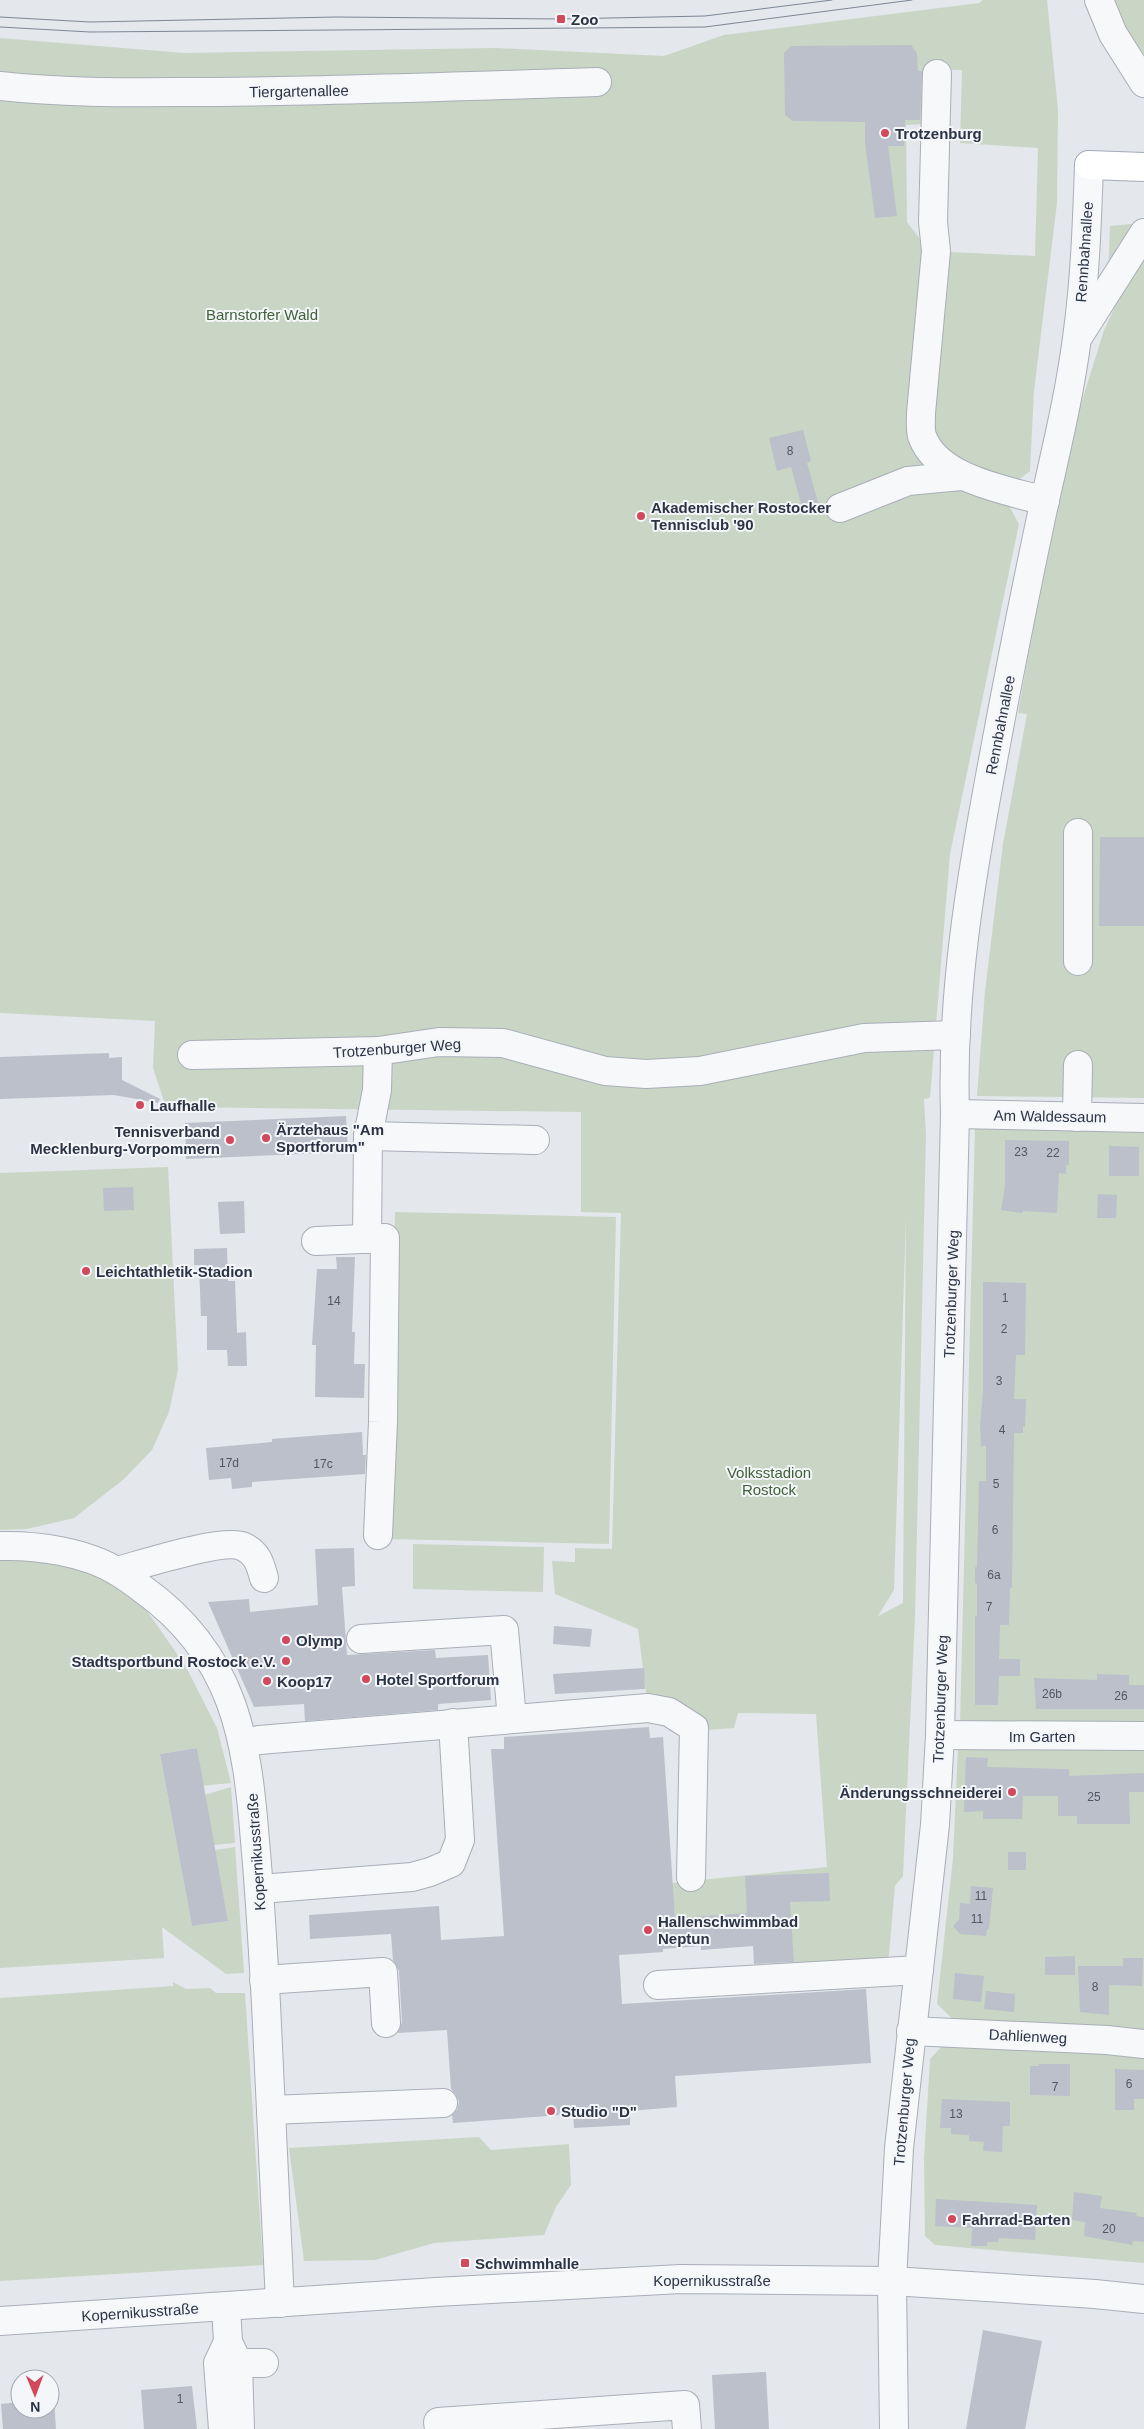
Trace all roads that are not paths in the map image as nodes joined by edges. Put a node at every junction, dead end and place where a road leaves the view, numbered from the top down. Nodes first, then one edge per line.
1 (1099, 0) edge
2 (937, 74) dead end
3 (597, 82) dead end
4 (1144, 83) edge
5 (0, 86) edge
6 (1089, 165) joint
7 (1144, 167) edge
8 (1144, 232) edge
9 (1077, 339) junction
10 (961, 476) junction
11 (1045, 502) junction
12 (840, 508) dead end
13 (1078, 833) dead end
14 (1078, 961) dead end
15 (956, 1035) junction
16 (378, 1052) junction
17 (192, 1055) dead end
18 (1078, 1065) dead end
19 (962, 1114) junction
20 (1077, 1117) junction
21 (1144, 1118) edge
22 (368, 1136) junction
23 (534, 1140) dead end
24 (367, 1240) junction
25 (316, 1241) dead end
26 (378, 1535) dead end
27 (0, 1546) edge
28 (117, 1571) junction
29 (264, 1578) dead end
30 (361, 1639) dead end
31 (512, 1719) junction
32 (453, 1723) junction
33 (940, 1735) junction
34 (1144, 1736) edge
35 (244, 1744) junction
36 (691, 1877) dead end
37 (260, 1890) junction
38 (919, 1970) junction
39 (264, 1980) junction
40 (658, 1985) dead end
41 (386, 2023) dead end
42 (911, 2031) junction
43 (1144, 2044) edge
44 (443, 2103) dead end
45 (271, 2110) junction
46 (892, 2281) junction
47 (1144, 2299) edge
48 (280, 2303) junction
49 (226, 2307) junction
50 (0, 2321) edge
51 (237, 2358) junction
52 (223, 2429) edge
53 (240, 2429) edge
54 (439, 2429) edge
55 (687, 2429) edge
56 (894, 2429) edge

1 - 4 street
2 - 10 street
3 - 5 street, Tiergartenallee
6 - 7 main road
6 - 9 street, Rennbahnallee
8 - 9 street, Rennbahnallee
9 - 11 street, Rennbahnallee
10 - 11 street
10 - 12 street
11 - 15 street, Rennbahnallee
13 - 14 street
15 - 16 street, Trotzenburger Weg
15 - 19 street, Rennbahnallee
16 - 17 street, Trotzenburger Weg
16 - 22 street
18 - 20 street
19 - 20 street, Am Waldessaum
19 - 33 street, Trotzenburger Weg
20 - 21 street, Am Waldessaum
22 - 23 street
22 - 24 street
24 - 25 street
24 - 26 street
27 - 28 street, Kopernikusstraße
28 - 29 street
28 - 35 street, Kopernikusstraße
30 - 31 street
31 - 32 street
31 - 36 street
32 - 35 street
32 - 37 street
33 - 34 street, Im Garten
33 - 38 street, Trotzenburger Weg
35 - 37 street, Kopernikusstraße
37 - 39 street, Kopernikusstraße
38 - 40 street
38 - 42 street, Trotzenburger Weg
39 - 41 street
39 - 45 street, Kopernikusstraße
42 - 43 street, Dahlienweg
42 - 46 street, Trotzenburger Weg
44 - 45 street
45 - 48 street, Kopernikusstraße
46 - 47 street, Kopernikusstraße
46 - 48 street, Kopernikusstraße
46 - 56 street, Trotzenburger Weg
48 - 49 street, Kopernikusstraße
49 - 50 street, Kopernikusstraße
49 - 51 street
51 - 52 street
51 - 53 street
54 - 55 street

